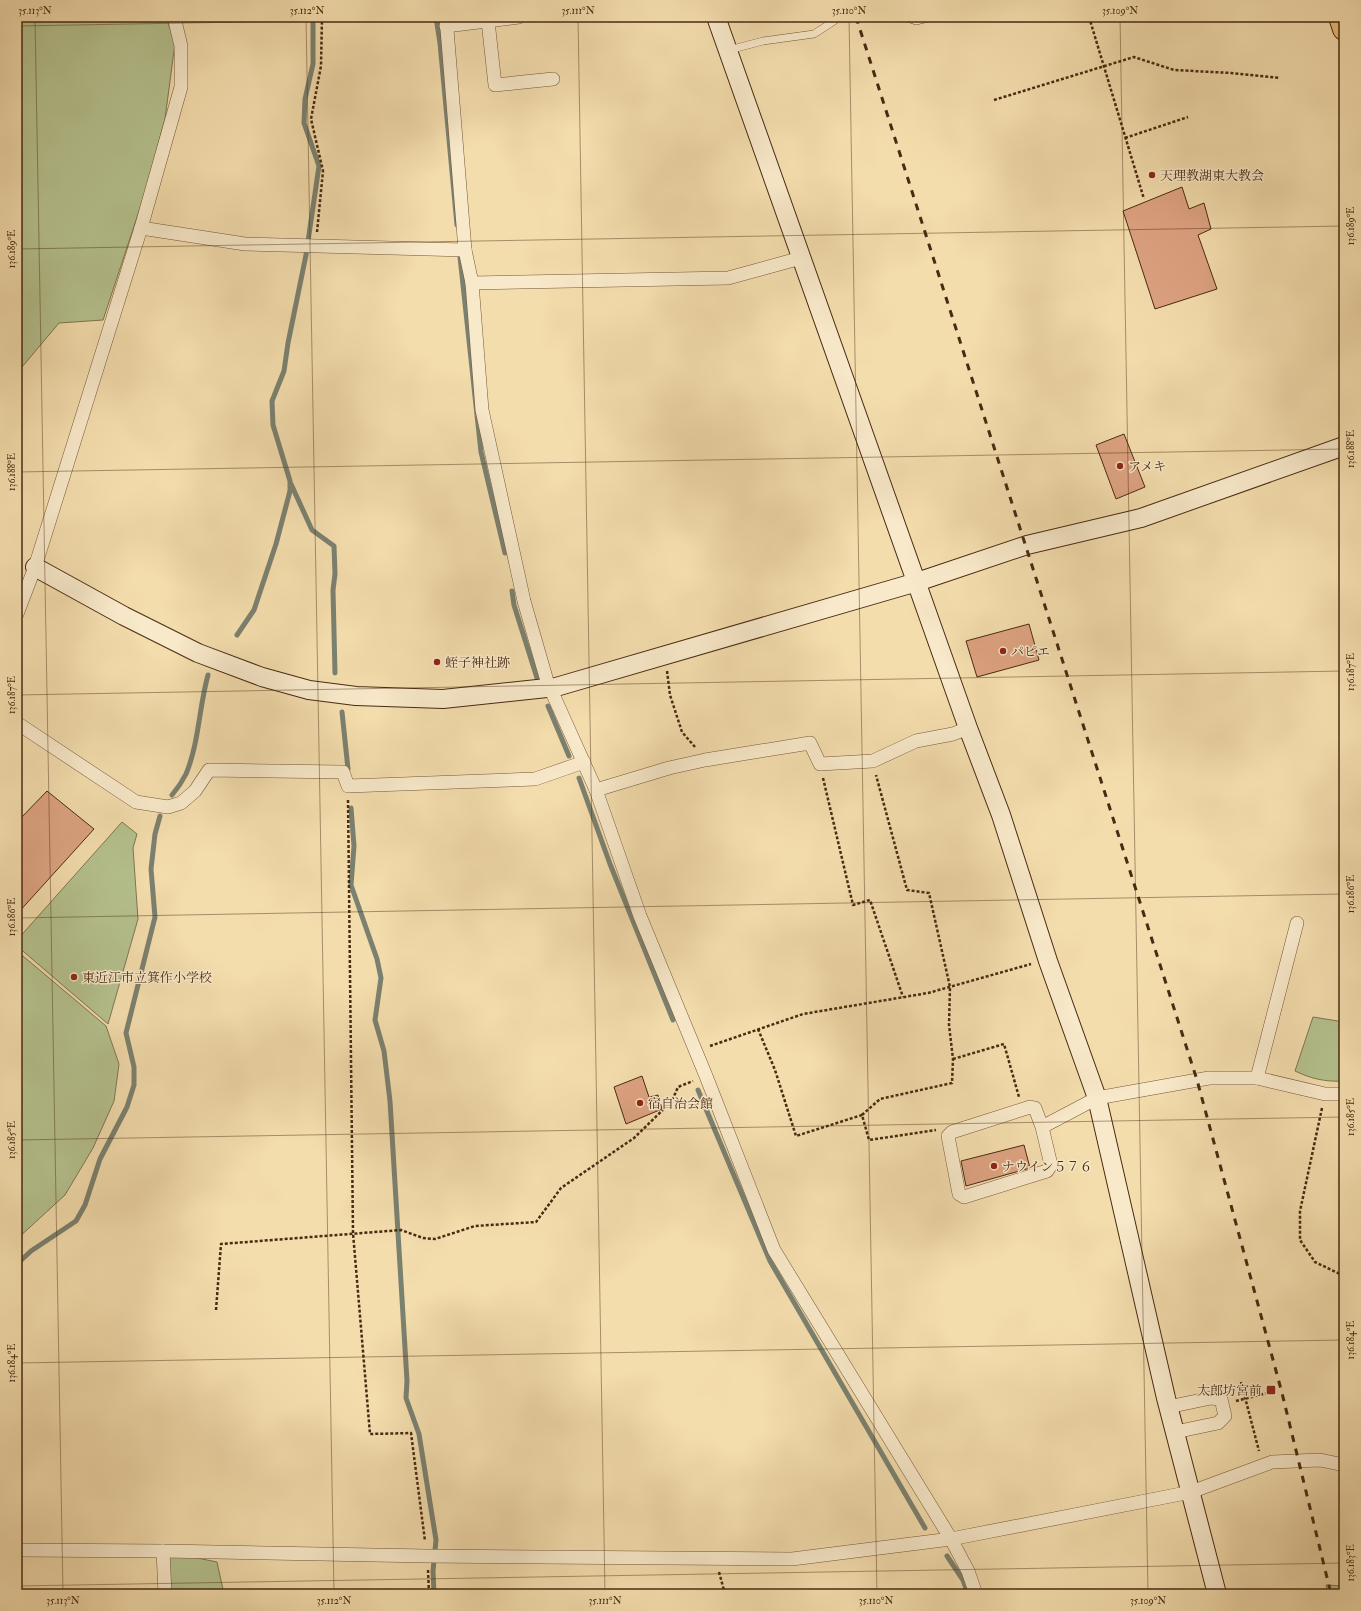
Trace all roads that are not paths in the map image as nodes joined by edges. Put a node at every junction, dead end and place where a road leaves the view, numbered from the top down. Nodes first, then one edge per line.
1 (174, 17) edge
2 (519, 17) edge
3 (716, 17) edge
4 (904, 17) edge
5 (932, 17) edge
6 (1340, 17) edge
7 (834, 20) dead end
8 (488, 21) junction
9 (446, 22) edge
10 (1344, 29) edge
11 (729, 50) junction
12 (553, 79) dead end
13 (141, 228) junction
14 (465, 250) junction
15 (801, 258) junction
16 (472, 283) junction
17 (1344, 446) edge
18 (35, 567) junction
19 (917, 582) junction
20 (17, 614) edge
21 (551, 688) junction
22 (17, 722) edge
23 (968, 728) junction
24 (584, 762) junction
25 (596, 790) junction
26 (1297, 923) dead end
27 (1257, 1078) junction
28 (1344, 1094) edge
29 (1097, 1098) junction
30 (1042, 1126) junction
31 (1168, 1407) junction
32 (1174, 1432) junction
33 (1344, 1465) edge
34 (1191, 1492) junction
35 (951, 1539) junction
36 (17, 1550) edge
37 (163, 1551) junction
38 (165, 1594) edge
39 (976, 1594) edge
40 (1217, 1594) edge

1 - 13 street
2 - 8 street
3 - 11 street
4 - 5 lane
6 - 10 highway
7 - 11 lane
8 - 9 street
8 - 12 street
9 - 14 street
11 - 15 street
13 - 14 street
13 - 18 street
14 - 16 street
15 - 16 street
15 - 19 street
16 - 21 street
17 - 19 street
18 - 20 street
18 - 21 street
19 - 21 street
19 - 23 street
21 - 24 street
22 - 24 street
23 - 25 street
23 - 29 street
24 - 25 street
25 - 35 street
26 - 27 street
27 - 28 street
27 - 29 street
29 - 30 street
29 - 31 street
30 - 30 street
31 - 32 street
31 - 32 street
32 - 34 street
33 - 34 street
34 - 35 street
34 - 40 street
35 - 37 street
35 - 39 street
36 - 37 street
37 - 38 street

